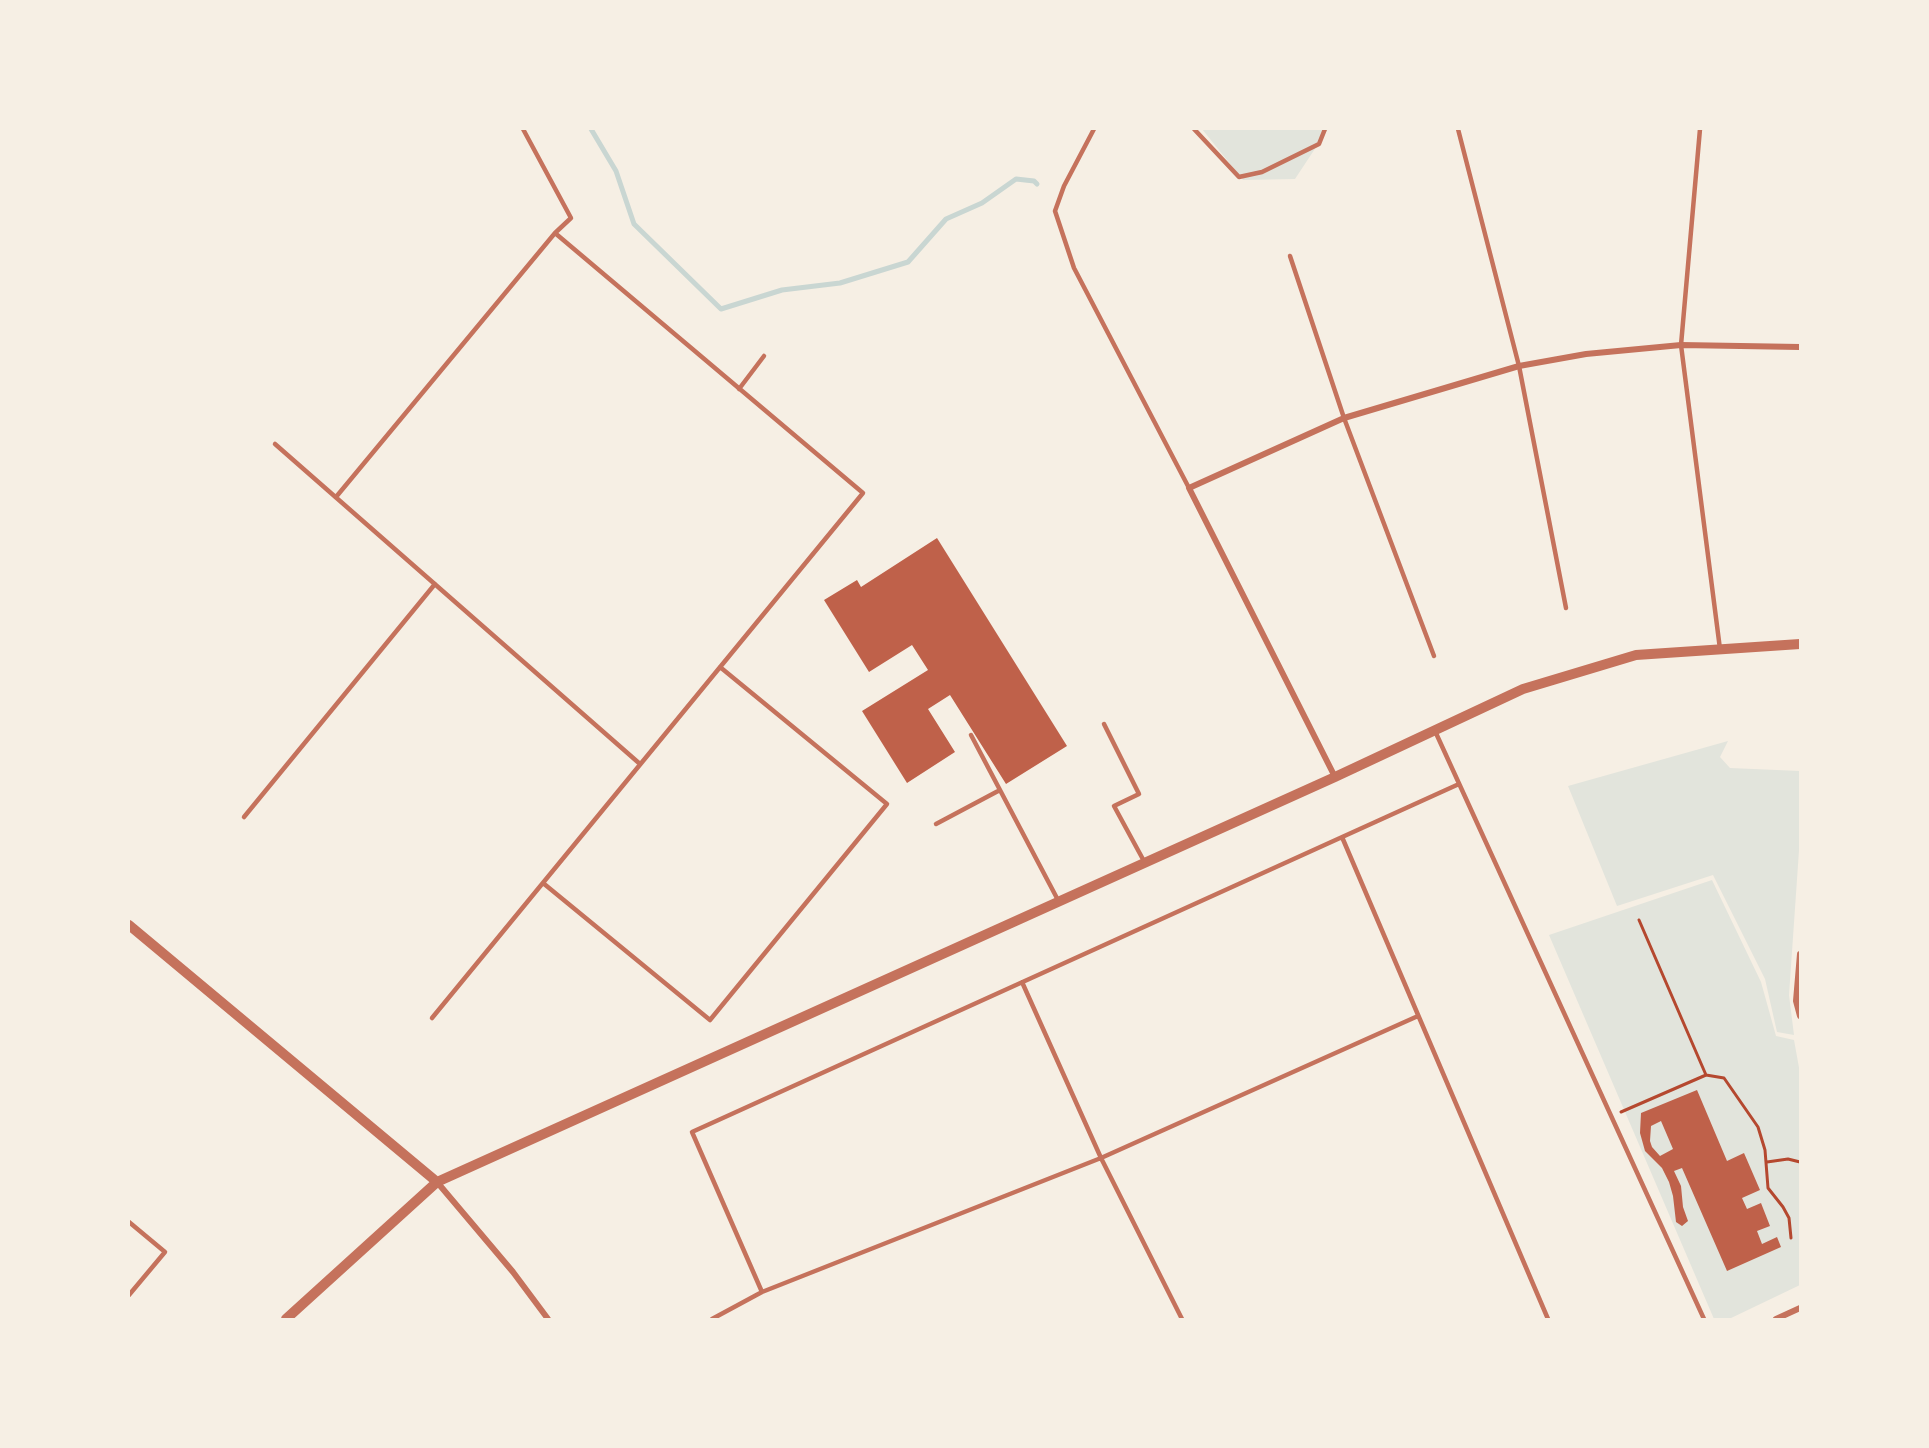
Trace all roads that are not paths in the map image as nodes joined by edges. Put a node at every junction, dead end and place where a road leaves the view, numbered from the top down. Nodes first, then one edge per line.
1 (523, 129) edge
2 (1094, 129) edge
3 (1194, 129) edge
4 (1325, 129) edge
5 (1458, 129) edge
6 (1700, 129) edge
7 (555, 233) junction
8 (1290, 256) dead end
9 (1681, 345) junction
10 (1800, 347) edge
11 (764, 356) dead end
12 (1520, 366) junction
13 (739, 388) junction
14 (1344, 418) junction
15 (275, 444) dead end
16 (1189, 488) junction
17 (336, 497) junction
18 (435, 584) junction
19 (1566, 608) dead end
20 (1800, 644) edge
21 (1720, 649) junction
22 (1434, 657) dead end
23 (720, 667) junction
24 (1104, 724) dead end
25 (1435, 731) junction
26 (971, 735) dead end
27 (640, 765) junction
28 (1335, 777) junction
29 (1459, 784) junction
30 (1000, 790) junction
31 (244, 818) dead end
32 (936, 824) dead end
33 (1342, 837) junction
34 (1144, 863) junction
35 (543, 883) junction
36 (1059, 902) junction
37 (129, 925) edge
38 (1800, 954) edge
39 (1022, 982) junction
40 (1418, 1016) junction
41 (1800, 1016) edge
42 (432, 1018) dead end
43 (1101, 1158) junction
44 (437, 1182) junction
45 (129, 1222) edge
46 (762, 1292) junction
47 (129, 1294) edge
48 (1800, 1308) edge
49 (286, 1319) edge
50 (548, 1319) edge
51 (712, 1319) edge
52 (1182, 1319) edge
53 (1548, 1319) edge
54 (1704, 1319) edge
55 (1776, 1319) edge

1 - 7 lane
2 - 16 lane
3 - 4 lane
5 - 12 lane
6 - 9 lane
7 - 13 lane
7 - 17 lane
8 - 14 lane
9 - 10 street
9 - 12 street
9 - 21 lane
11 - 13 lane
12 - 14 street
12 - 19 lane
13 - 23 lane
14 - 16 street
14 - 22 lane
15 - 17 lane
16 - 28 street
17 - 18 lane
18 - 27 lane
18 - 31 lane
20 - 21 street
21 - 25 street
23 - 27 lane
23 - 35 lane
24 - 34 lane
25 - 28 street
25 - 29 lane
26 - 30 lane
27 - 35 lane
28 - 34 street
29 - 33 lane
29 - 54 lane
30 - 32 lane
30 - 36 lane
33 - 39 lane
33 - 40 lane
34 - 36 street
35 - 42 lane
36 - 44 street
37 - 44 street
38 - 41 street
39 - 43 lane
39 - 46 lane
40 - 43 lane
40 - 53 lane
43 - 46 lane
43 - 52 lane
44 - 49 street
44 - 50 street
45 - 47 lane
46 - 51 lane
48 - 55 street

